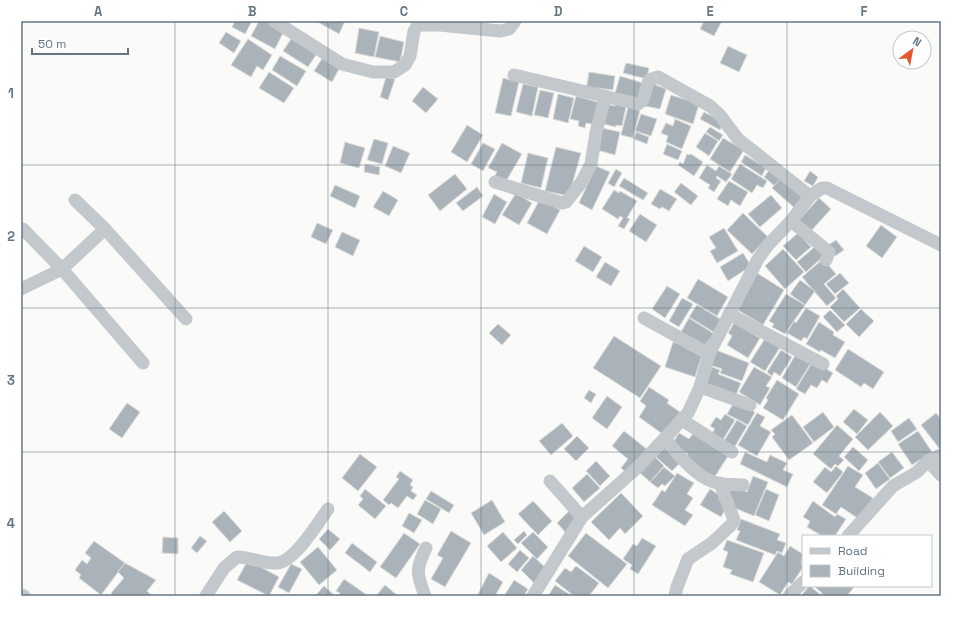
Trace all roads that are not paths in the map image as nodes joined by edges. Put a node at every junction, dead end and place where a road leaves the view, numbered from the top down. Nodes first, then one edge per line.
1 (274, 21) edge
2 (515, 21) edge
3 (514, 75) dead end
4 (605, 97) junction
5 (495, 182) dead end
6 (810, 196) junction
7 (75, 200) dead end
8 (791, 221) junction
9 (23, 229) dead end
10 (105, 229) junction
11 (941, 245) edge
12 (826, 260) dead end
13 (62, 269) junction
14 (21, 289) edge
15 (729, 314) junction
16 (644, 318) dead end
17 (186, 319) dead end
18 (709, 354) junction
19 (143, 363) dead end
20 (823, 364) dead end
21 (700, 387) junction
22 (750, 405) dead end
23 (682, 420) junction
24 (665, 439) junction
25 (732, 452) dead end
26 (941, 455) edge
27 (928, 461) junction
28 (941, 475) edge
29 (550, 481) dead end
30 (720, 484) junction
31 (743, 484) dead end
32 (328, 509) dead end
33 (582, 517) junction
34 (849, 535) edge
35 (426, 548) dead end
36 (802, 583) edge
37 (206, 596) edge
38 (425, 596) edge
39 (533, 596) edge
40 (675, 596) edge
41 (789, 596) edge

1 - 2 street
3 - 4 street
4 - 5 street
4 - 6 street
6 - 8 street
6 - 11 street
7 - 10 street
8 - 12 street
8 - 15 street
9 - 13 street
10 - 13 street
10 - 17 street
13 - 14 street
13 - 19 street
15 - 18 street
15 - 20 street
16 - 18 street
18 - 21 street
21 - 22 street
21 - 23 street
23 - 24 street
23 - 25 street
24 - 30 street
24 - 33 street
26 - 27 street
27 - 28 street
27 - 34 street
29 - 33 street
30 - 31 street
30 - 40 street
32 - 37 street
33 - 39 street
35 - 38 street
36 - 41 street

